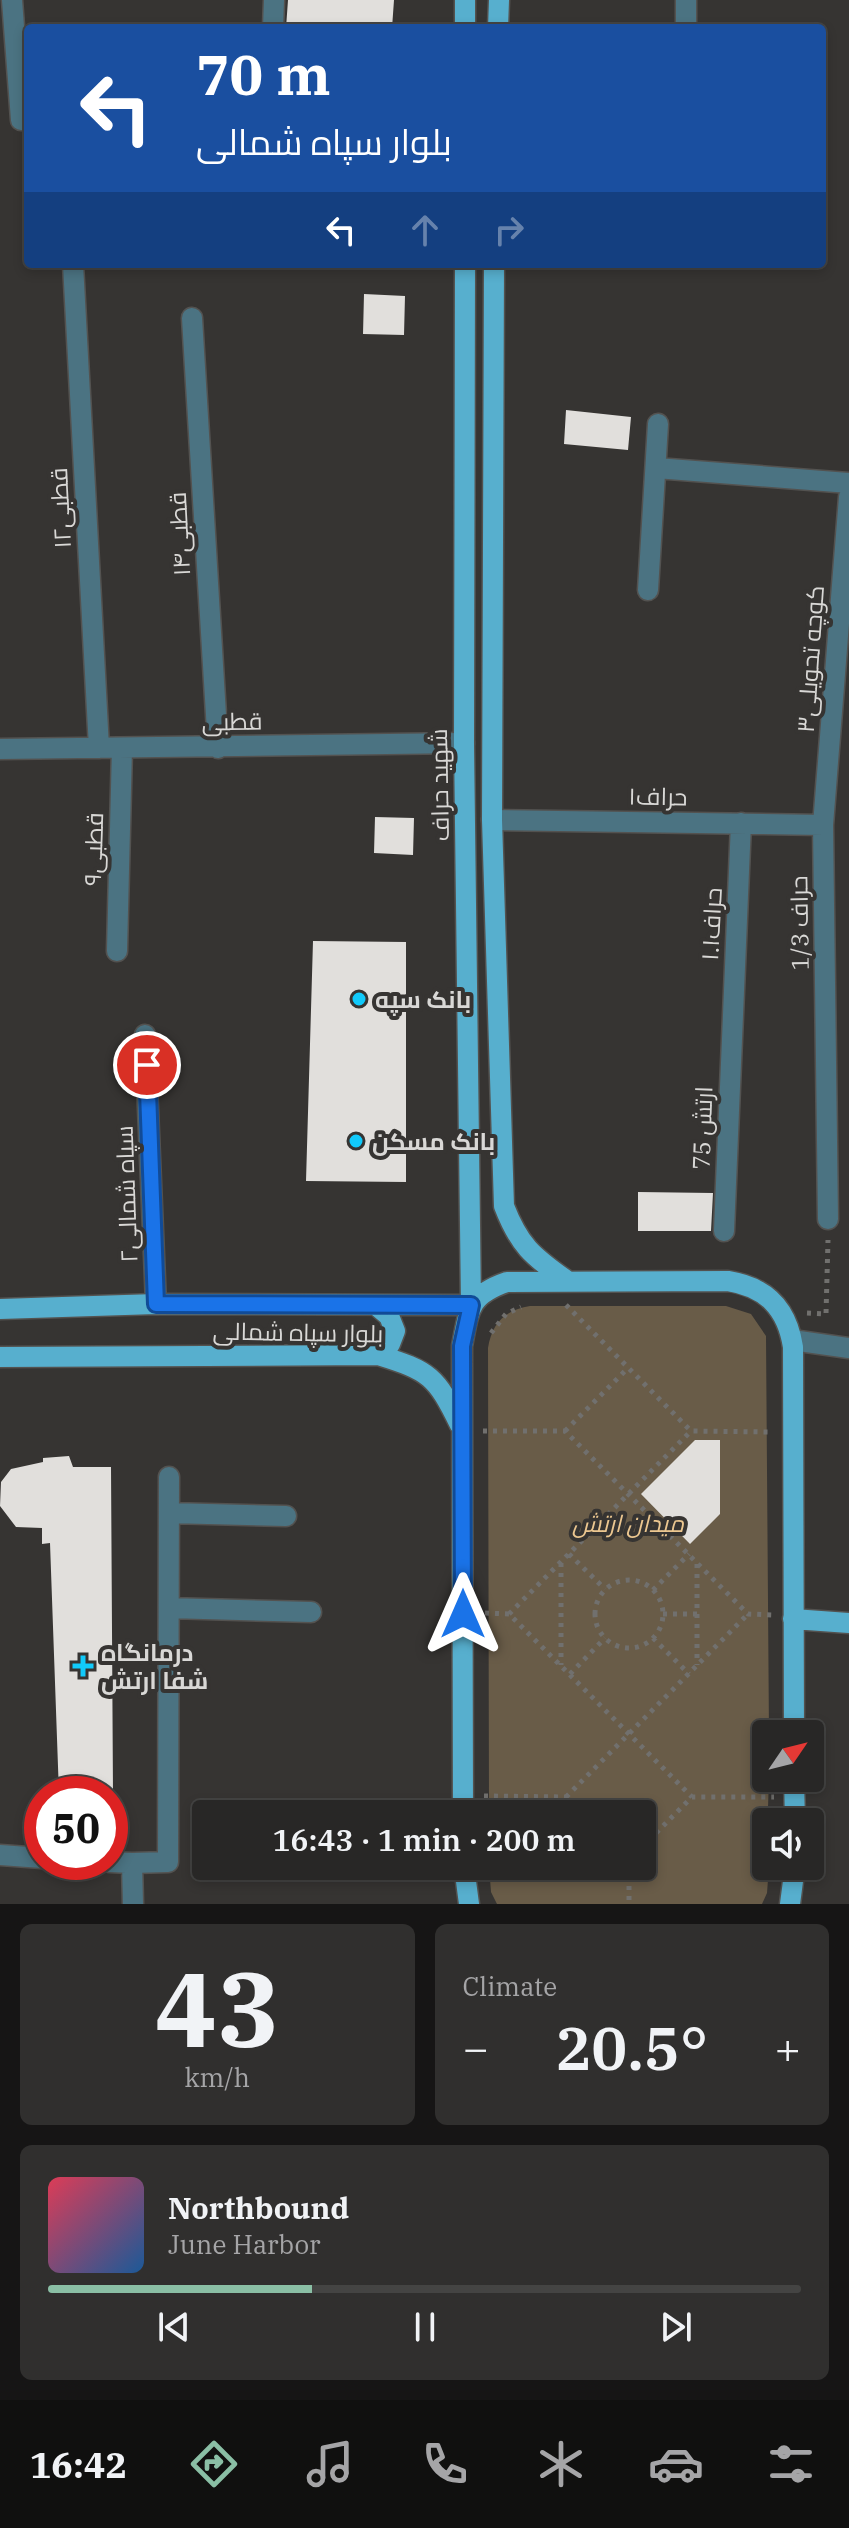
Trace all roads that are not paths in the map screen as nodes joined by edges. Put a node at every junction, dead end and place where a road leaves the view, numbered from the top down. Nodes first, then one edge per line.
1 (12, 0) edge
2 (274, 0) edge
3 (465, 0) edge
4 (499, 0) edge
5 (686, 0) edge
6 (273, 24) edge
7 (465, 24) edge
8 (498, 24) edge
9 (686, 24) edge
10 (21, 120) dead end
11 (73, 268) edge
12 (465, 268) edge
13 (494, 268) edge
14 (192, 318) dead end
15 (658, 424) dead end
16 (656, 468) junction
17 (849, 483) edge
18 (849, 497) edge
19 (648, 590) dead end
20 (464, 743) junction
21 (99, 748) junction
22 (122, 748) junction
23 (218, 748) junction
24 (0, 749) edge
25 (492, 820) junction
26 (741, 823) junction
27 (823, 825) junction
28 (117, 951) dead end
29 (732, 1027) joint
30 (145, 1035) dead end
31 (468, 1089) junction
32 (501, 1092) junction
33 (828, 1219) road end
34 (724, 1231) dead end
35 (566, 1280) junction
36 (156, 1304) junction
37 (471, 1305) junction
38 (377, 1306) junction
39 (0, 1309) edge
40 (792, 1340) junction
41 (849, 1348) edge
42 (378, 1355) junction
43 (0, 1357) edge
44 (463, 1431) junction
45 (169, 1477) dead end
46 (169, 1513) junction
47 (286, 1516) dead end
48 (169, 1608) junction
49 (311, 1612) dead end
50 (793, 1619) junction
51 (849, 1623) edge
52 (794, 1720) edge
53 (463, 1800) edge
54 (0, 1855) edge
55 (24, 1857) edge
56 (128, 1863) edge
57 (132, 1863) junction
58 (466, 1880) edge
59 (795, 1880) edge
60 (133, 1904) edge
61 (469, 1904) edge
62 (793, 1904) edge

1 - 10 street
2 - 6 street
3 - 7 main road
4 - 8 main road
5 - 9 street
11 - 21 street, قطبی۱۲
12 - 20 main road, شهید حراف
13 - 25 main road
14 - 23 street, قطبی۱۴
15 - 16 street
16 - 17 street
16 - 19 street
18 - 27 street, کوچه تحویلی۳
20 - 23 street, قطبی
20 - 31 main road, شهید حراف
21 - 22 street, قطبی
21 - 24 street, قطبی
22 - 23 street, قطبی
22 - 28 street, قطبی۹
25 - 26 street, حراف۱
25 - 32 main road
26 - 27 street, حراف۱
26 - 29 street, حراف۱.۱
27 - 33 street, 1/3 حراف
29 - 34 street, 75 ارتش
30 - 36 street, سپاه شمالی۲
31 - 32 main road
31 - 37 main road, شهید حراف
32 - 35 main road
35 - 37 main road
35 - 40 main road
36 - 38 main road, بلوار سپاه شمالی
36 - 39 main road, بلوار سپاه شمالی
37 - 38 main road, بلوار سپاه شمالی
37 - 44 main road
38 - 42 main road
40 - 41 street
40 - 50 main road
42 - 43 main road, بلوار سپاه شمالی
42 - 44 main road, بلوار سپاه شمالی
44 - 53 main road
45 - 46 street
46 - 47 street
46 - 48 street
48 - 49 street
48 - 57 street
50 - 51 main road
50 - 52 main road
54 - 55 street
56 - 57 street
57 - 60 street
58 - 61 main road
59 - 62 main road

